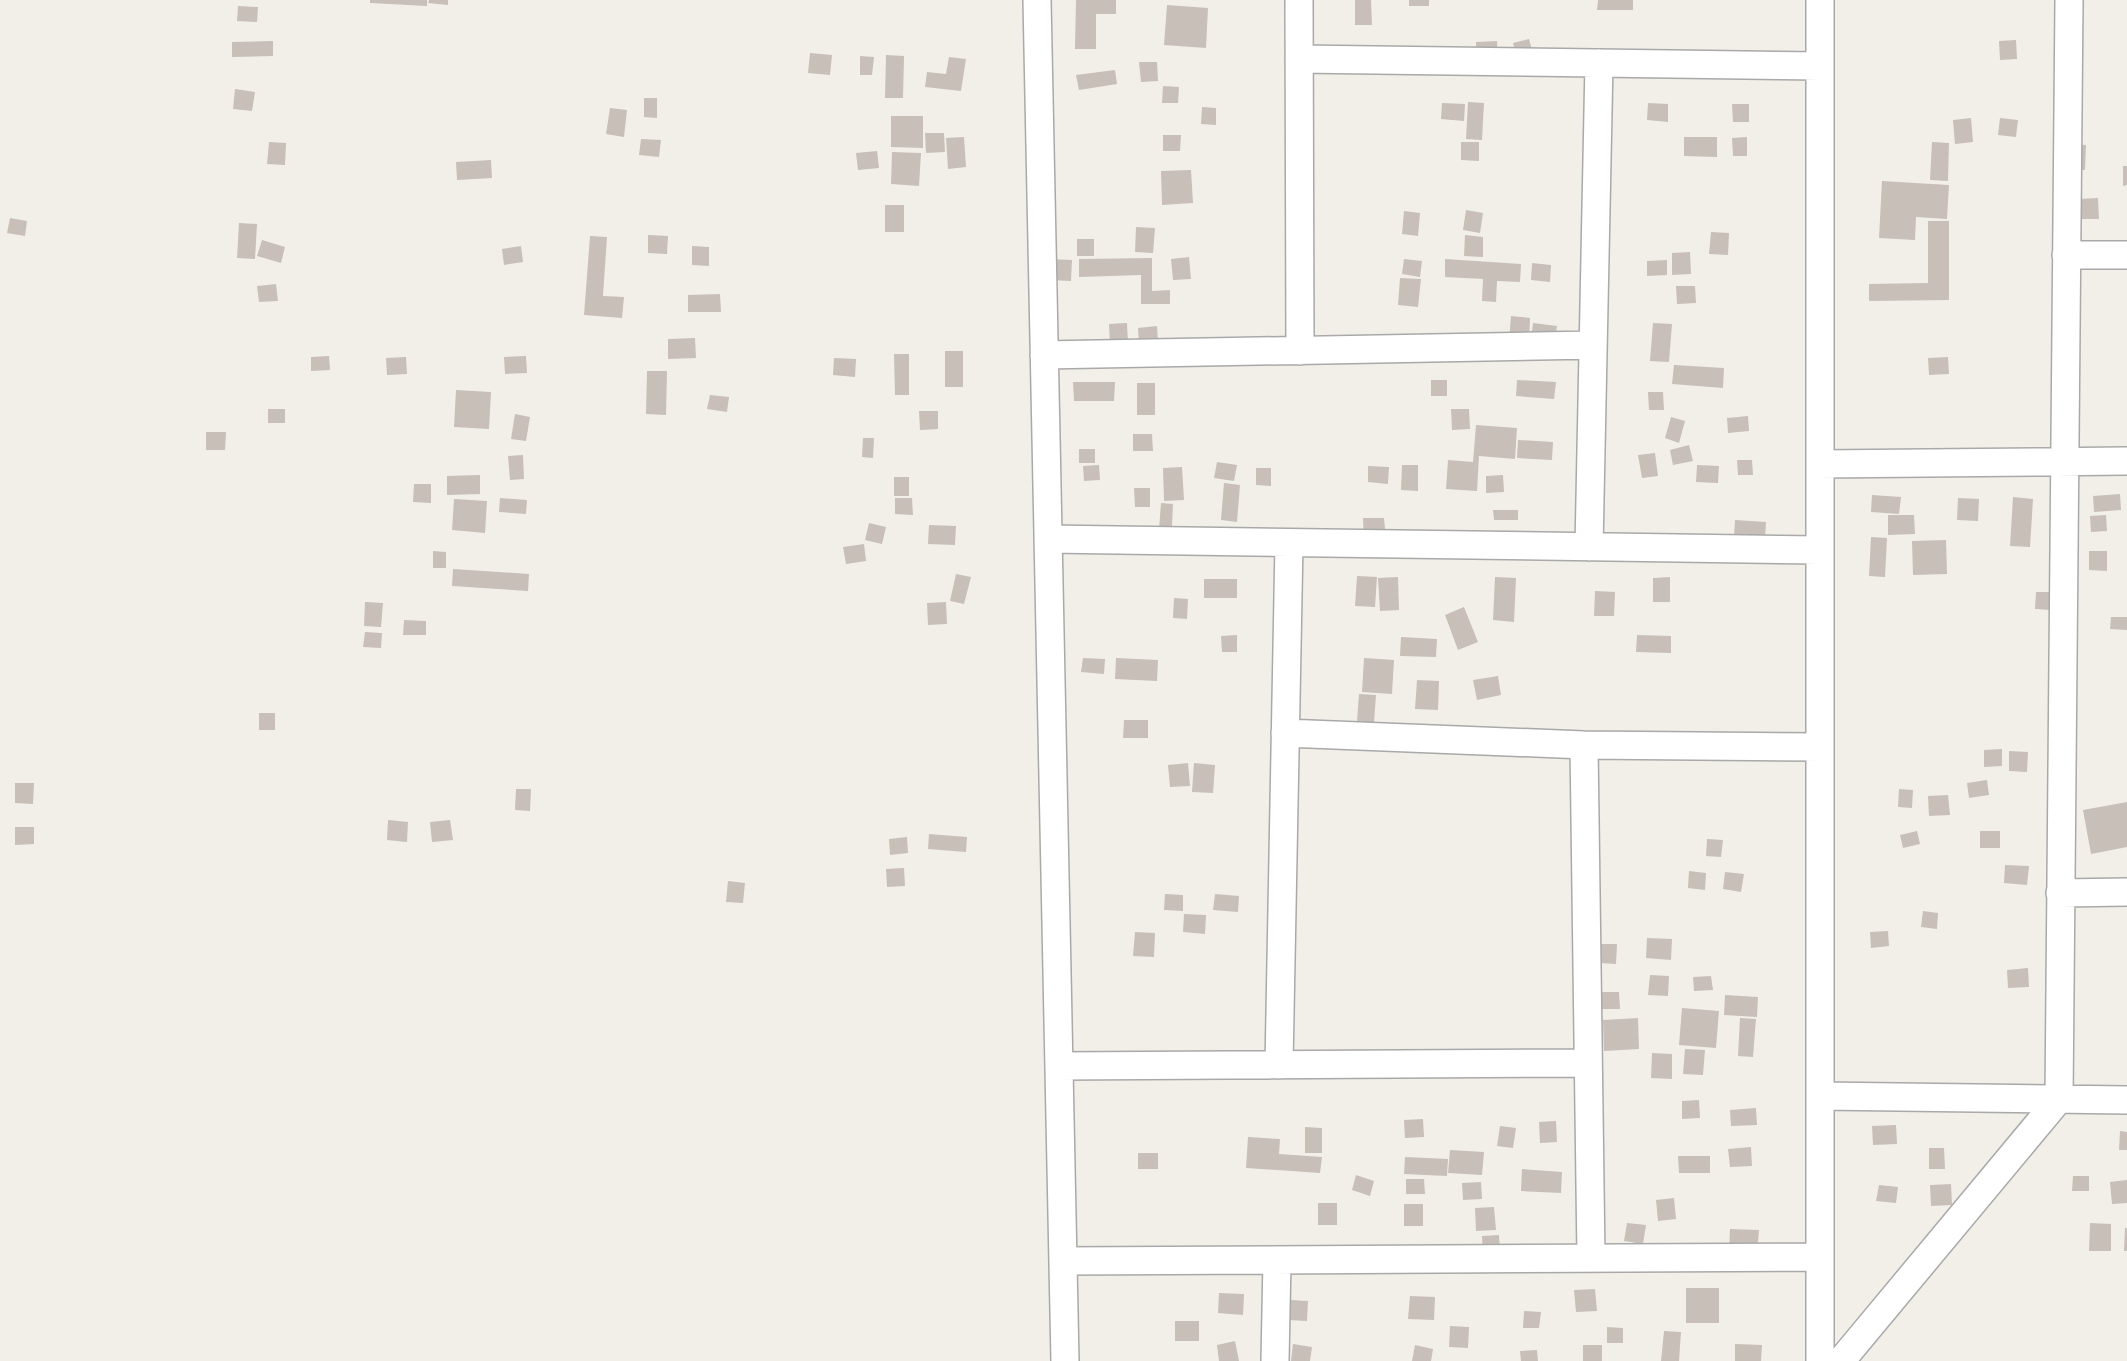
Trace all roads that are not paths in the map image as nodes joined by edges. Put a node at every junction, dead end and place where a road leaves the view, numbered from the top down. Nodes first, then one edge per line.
1 (1037, 0) edge
2 (1299, 0) edge
3 (1820, 0) edge
4 (2069, 0) edge
5 (1299, 59) junction
6 (1599, 63) junction
7 (1820, 66) junction
8 (2066, 255) junction
9 (2127, 255) edge
10 (1593, 345) junction
11 (1300, 351) junction
12 (1044, 356) junction
13 (2064, 461) junction
14 (2127, 461) edge
15 (1820, 464) junction
16 (1048, 539) junction
17 (1289, 543) junction
18 (1589, 547) junction
19 (1820, 550) junction
20 (1285, 733) junction
21 (1584, 745) junction
22 (1820, 747) junction
23 (2127, 892) edge
24 (2060, 893) junction
25 (1588, 1063) junction
26 (1279, 1065) junction
27 (1059, 1066) junction
28 (1820, 1096) junction
29 (2059, 1099) junction
30 (2127, 1100) edge
31 (1820, 1257) junction
32 (1591, 1258) junction
33 (1277, 1260) junction
34 (1063, 1261) junction
35 (1065, 1361) edge
36 (1275, 1361) edge
37 (1821, 1361) edge
38 (1841, 1361) edge

1 - 12 street
2 - 5 street
3 - 7 street
4 - 8 street
5 - 6 street
5 - 11 street
6 - 7 street
6 - 10 street
7 - 15 street
8 - 9 street
8 - 13 street
10 - 11 street
10 - 18 street
11 - 12 street
12 - 16 street
13 - 14 street
13 - 15 street
13 - 24 street
15 - 19 street
16 - 17 street
16 - 27 street
17 - 18 street
17 - 20 street
18 - 19 street
19 - 22 street
20 - 21 street
20 - 26 street
21 - 22 street
21 - 25 street
22 - 28 street
23 - 24 street
24 - 29 street
25 - 26 street
25 - 32 street
26 - 27 street
27 - 34 street
28 - 29 street
28 - 31 street
29 - 30 street
29 - 38 street
31 - 32 street
31 - 37 street
32 - 33 street
33 - 34 street
33 - 36 street
34 - 35 street

